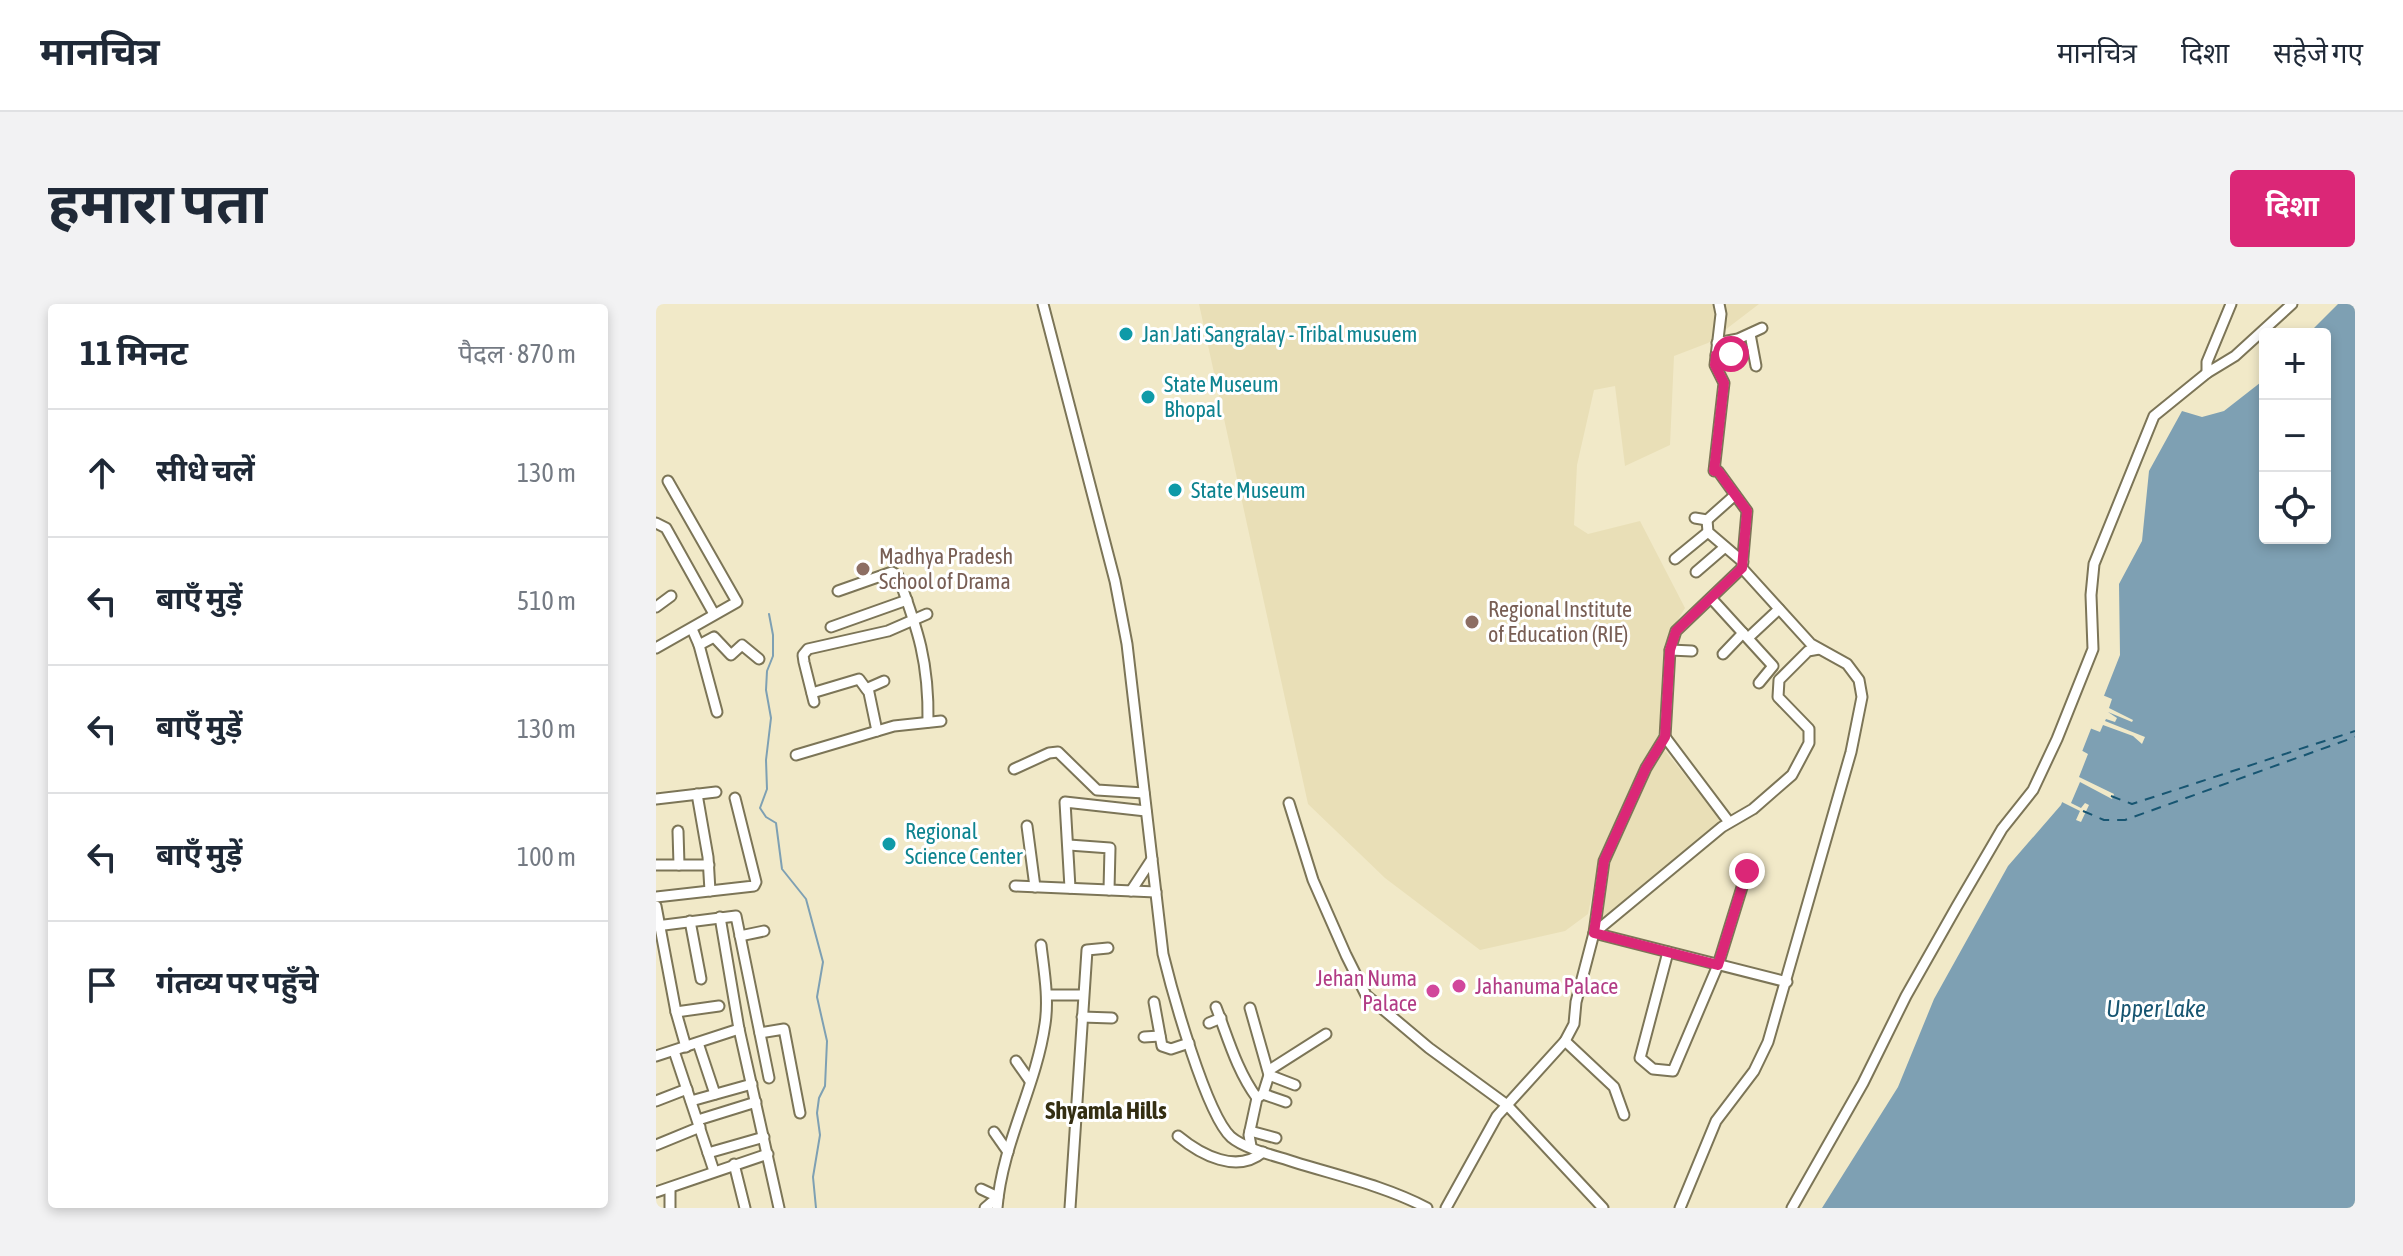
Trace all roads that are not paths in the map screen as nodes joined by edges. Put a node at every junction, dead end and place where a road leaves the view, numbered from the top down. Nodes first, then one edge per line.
1 (1043, 304) edge
2 (1719, 304) edge
3 (2231, 304) edge
4 (2292, 304) edge
5 (1762, 328) dead end
6 (1750, 334) junction
7 (1717, 343) junction
8 (1731, 354) dead end
9 (1716, 355) junction
10 (1756, 366) dead end
11 (2207, 373) junction
12 (668, 481) dead end
13 (1735, 495) junction
14 (1695, 518) dead end
15 (1707, 520) junction
16 (656, 523) edge
17 (1708, 532) junction
18 (1725, 547) junction
19 (1675, 559) dead end
20 (1742, 565) junction
21 (1696, 572) dead end
22 (838, 591) dead end
23 (671, 596) dead end
24 (1711, 598) junction
25 (907, 600) junction
26 (656, 607) edge
27 (1779, 609) junction
28 (714, 614) junction
29 (927, 614) dead end
30 (915, 619) junction
31 (831, 627) dead end
32 (692, 629) junction
33 (1746, 636) junction
34 (699, 645) junction
35 (656, 648) edge
36 (1819, 649) junction
37 (1670, 650) junction
38 (1692, 651) dead end
39 (1723, 654) dead end
40 (759, 659) dead end
41 (884, 681) dead end
42 (1759, 683) dead end
43 (867, 690) junction
44 (717, 712) dead end
45 (941, 721) dead end
46 (928, 722) junction
47 (877, 731) junction
48 (1665, 737) junction
49 (796, 755) dead end
50 (1014, 769) dead end
51 (716, 792) dead end
52 (1144, 793) junction
53 (697, 794) junction
54 (735, 798) dead end
55 (656, 799) edge
56 (1289, 803) dead end
57 (1146, 811) junction
58 (1729, 822) junction
59 (1027, 826) dead end
60 (678, 831) dead end
61 (1069, 845) junction
62 (1152, 859) junction
63 (656, 865) edge
64 (679, 865) junction
65 (709, 865) junction
66 (1747, 871) dead end
67 (1015, 886) dead end
68 (1035, 887) junction
69 (1070, 888) junction
70 (1109, 890) junction
71 (710, 891) junction
72 (1131, 891) junction
73 (1156, 892) junction
74 (656, 897) edge
75 (656, 906) edge
76 (720, 917) junction
77 (690, 921) junction
78 (657, 926) edge
79 (764, 931) dead end
80 (1594, 933) junction
81 (740, 936) junction
82 (1041, 945) dead end
83 (1108, 948) dead end
84 (1668, 952) junction
85 (1718, 965) junction
86 (701, 979) dead end
87 (1787, 982) junction
88 (1047, 995) junction
89 (1083, 995) junction
90 (1154, 1002) dead end
91 (719, 1006) dead end
92 (1216, 1007) dead end
93 (1250, 1008) dead end
94 (676, 1012) junction
95 (1082, 1017) junction
96 (1112, 1018) dead end
97 (1221, 1018) junction
98 (1209, 1023) dead end
99 (740, 1031) junction
100 (759, 1031) junction
101 (1326, 1034) dead end
102 (1160, 1036) junction
103 (1144, 1037) dead end
104 (1565, 1041) junction
105 (698, 1043) junction
106 (1189, 1043) junction
107 (686, 1047) junction
108 (674, 1051) junction
109 (656, 1056) edge
110 (1016, 1061) dead end
111 (1269, 1075) junction
112 (769, 1078) dead end
113 (1030, 1081) junction
114 (752, 1084) junction
115 (1295, 1085) dead end
116 (687, 1089) junction
117 (715, 1094) junction
118 (1260, 1096) junction
119 (656, 1101) edge
120 (691, 1101) junction
121 (756, 1102) junction
122 (1286, 1102) dead end
123 (1507, 1105) junction
124 (800, 1113) dead end
125 (1624, 1115) dead end
126 (699, 1124) junction
127 (1250, 1131) junction
128 (994, 1132) dead end
129 (1178, 1136) dead end
130 (764, 1137) junction
131 (1276, 1138) dead end
132 (656, 1145) edge
133 (1251, 1146) junction
134 (1008, 1152) junction
135 (1263, 1152) junction
136 (708, 1153) junction
137 (768, 1154) junction
138 (734, 1164) junction
139 (714, 1171) junction
140 (670, 1189) junction
141 (981, 1189) dead end
142 (656, 1192) edge
143 (998, 1197) junction
144 (1424, 1207) edge
145 (670, 1208) edge
146 (745, 1208) edge
147 (779, 1208) edge
148 (985, 1208) edge
149 (997, 1208) edge
150 (1070, 1208) edge
151 (1446, 1208) edge
152 (1603, 1208) edge
153 (1680, 1208) edge
154 (1792, 1208) edge

1 - 52 street
2 - 7 street
3 - 11 street
4 - 11 street
5 - 6 street
6 - 7 street
6 - 10 street
7 - 9 street
8 - 9 street
9 - 13 street
11 - 154 street
12 - 28 street
13 - 15 street
13 - 20 street
14 - 15 street
15 - 17 street
16 - 28 street
17 - 18 street
17 - 19 street
18 - 20 street
18 - 21 street
20 - 24 street
20 - 27 street
22 - 25 street
23 - 26 street
24 - 33 street
24 - 37 street
25 - 30 street
25 - 31 street
27 - 33 street
27 - 36 street
28 - 32 street
29 - 30 street
30 - 43 street
30 - 46 street
32 - 34 street
32 - 35 street
33 - 39 street
33 - 42 street
34 - 40 street
34 - 44 street
36 - 58 street
36 - 87 street
37 - 38 street
37 - 48 street
41 - 43 street
43 - 47 street
45 - 46 street
46 - 47 street
47 - 49 street
48 - 58 street
48 - 80 street
50 - 52 street
51 - 53 street
52 - 57 street
53 - 55 street
53 - 65 street
54 - 71 street
56 - 123 street
57 - 61 street
57 - 62 street
58 - 80 street
59 - 68 street
60 - 64 street
61 - 69 street
61 - 70 street
62 - 72 street
62 - 73 street
63 - 64 street
64 - 65 street
65 - 71 street
66 - 85 street
67 - 68 street
68 - 69 street
69 - 70 street
70 - 72 street
71 - 74 street
72 - 73 street
73 - 106 street
75 - 78 street
76 - 77 street
76 - 81 street
76 - 99 street
77 - 78 street
77 - 86 street
78 - 94 street
79 - 81 street
80 - 84 street
80 - 104 street
81 - 100 street
82 - 88 street
83 - 89 street
84 - 85 street
84 - 85 street
85 - 87 street
87 - 153 street
88 - 89 street
88 - 113 street
89 - 95 street
90 - 102 street
91 - 94 street
92 - 97 street
93 - 111 street
94 - 107 street
95 - 96 street
95 - 150 street
97 - 98 street
97 - 118 street
99 - 100 street
99 - 105 street
99 - 114 street
100 - 112 street
100 - 124 street
101 - 111 street
102 - 103 street
102 - 106 street
104 - 123 street
104 - 125 street
105 - 107 street
105 - 117 street
106 - 133 street
107 - 108 street
108 - 109 street
108 - 116 street
110 - 113 street
111 - 115 street
111 - 118 street
113 - 134 street
114 - 117 street
114 - 121 street
116 - 119 street
116 - 120 street
117 - 120 street
118 - 122 street
118 - 127 street
120 - 126 street
121 - 126 street
121 - 130 street
123 - 151 street
123 - 152 street
126 - 132 street
126 - 136 street
127 - 131 street
127 - 133 street
128 - 134 street
129 - 135 street
130 - 136 street
130 - 137 street
133 - 135 street
134 - 143 street
135 - 144 street
136 - 139 street
137 - 138 street
137 - 147 street
138 - 139 street
138 - 146 street
139 - 140 street
140 - 142 street
140 - 145 street
141 - 143 street
143 - 148 street
143 - 149 street

